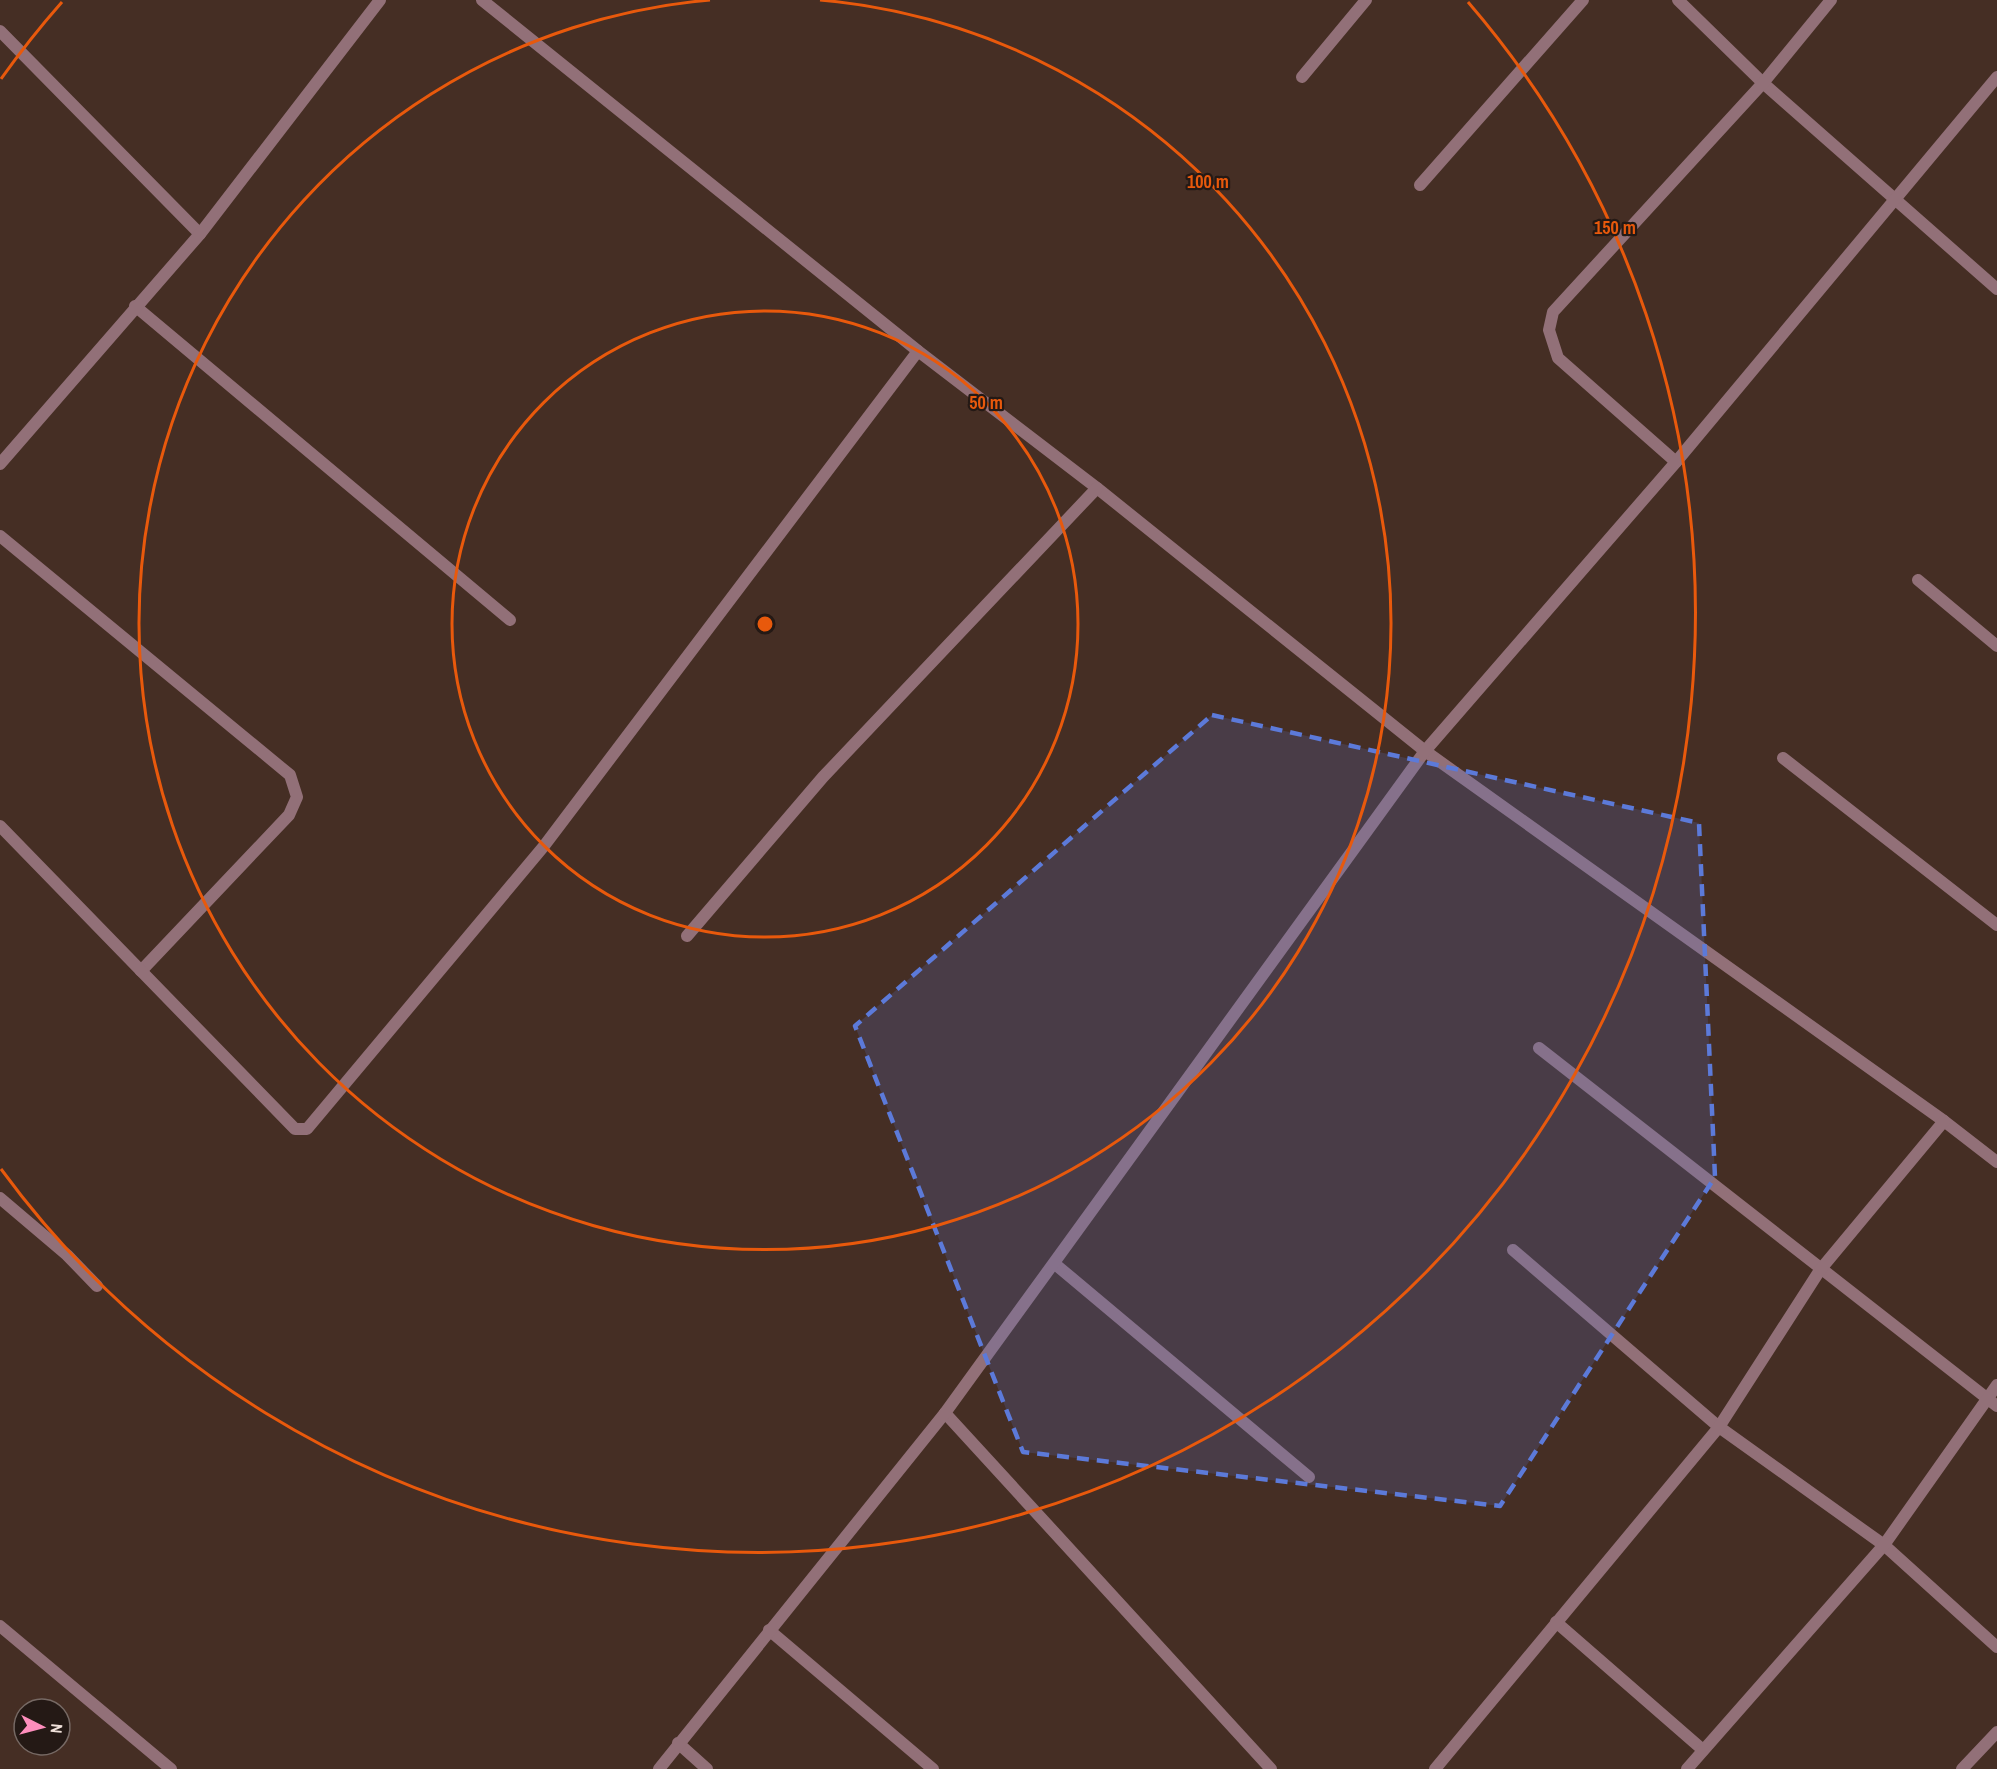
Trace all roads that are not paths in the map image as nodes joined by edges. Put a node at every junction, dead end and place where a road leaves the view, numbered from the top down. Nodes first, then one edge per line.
1 (380, 0) edge
2 (482, 0) edge
3 (1366, 0) edge
4 (1583, 0) edge
5 (1678, 0) edge
6 (1831, 0) edge
7 (0, 32) edge
8 (1302, 77) dead end
9 (1997, 77) edge
10 (1763, 83) junction
11 (1420, 186) dead end
12 (1895, 201) junction
13 (200, 234) junction
14 (1997, 289) edge
15 (135, 306) junction
16 (918, 351) junction
17 (1676, 462) junction
18 (0, 464) edge
19 (1098, 488) junction
20 (0, 536) edge
21 (1918, 580) dead end
22 (510, 620) dead end
23 (1997, 646) edge
24 (1425, 751) junction
25 (1783, 758) dead end
26 (0, 826) edge
27 (1997, 925) edge
28 (687, 936) dead end
29 (141, 970) junction
30 (1539, 1048) dead end
31 (1944, 1121) junction
32 (1997, 1162) edge
33 (0, 1198) edge
34 (1513, 1250) dead end
35 (1055, 1264) junction
36 (1820, 1270) junction
37 (97, 1286) dead end
38 (1997, 1385) edge
39 (1992, 1402) edge
40 (945, 1413) junction
41 (1719, 1427) junction
42 (1309, 1477) dead end
43 (1884, 1545) junction
44 (1556, 1622) junction
45 (0, 1626) edge
46 (770, 1630) junction
47 (1997, 1647) edge
48 (1997, 1732) edge
49 (678, 1743) junction
50 (1703, 1750) junction
51 (171, 1769) edge
52 (659, 1769) edge
53 (707, 1769) edge
54 (933, 1769) edge
55 (1271, 1769) edge
56 (1435, 1769) edge
57 (1687, 1769) edge
58 (1962, 1769) edge

1 - 13 street
2 - 16 street
3 - 8 street
4 - 11 street
5 - 10 street
6 - 10 street
7 - 13 street
9 - 12 street
10 - 12 street
10 - 17 street
12 - 14 street
12 - 17 street
13 - 15 street
15 - 18 street
15 - 22 street
16 - 19 street
16 - 29 street
17 - 24 street
19 - 24 street
19 - 28 street
20 - 29 street
21 - 23 street
24 - 31 street
24 - 35 street
25 - 27 street
26 - 29 street
30 - 36 street
31 - 32 street
31 - 36 street
33 - 37 street
34 - 41 street
35 - 40 street
35 - 42 street
36 - 39 street
36 - 41 street
38 - 39 street
39 - 43 street
40 - 46 street
40 - 55 street
41 - 43 street
41 - 44 street
43 - 47 street
43 - 50 street
44 - 50 street
44 - 56 street
45 - 51 street
46 - 49 street
46 - 54 street
48 - 58 street
49 - 52 street
49 - 53 street
50 - 57 street

